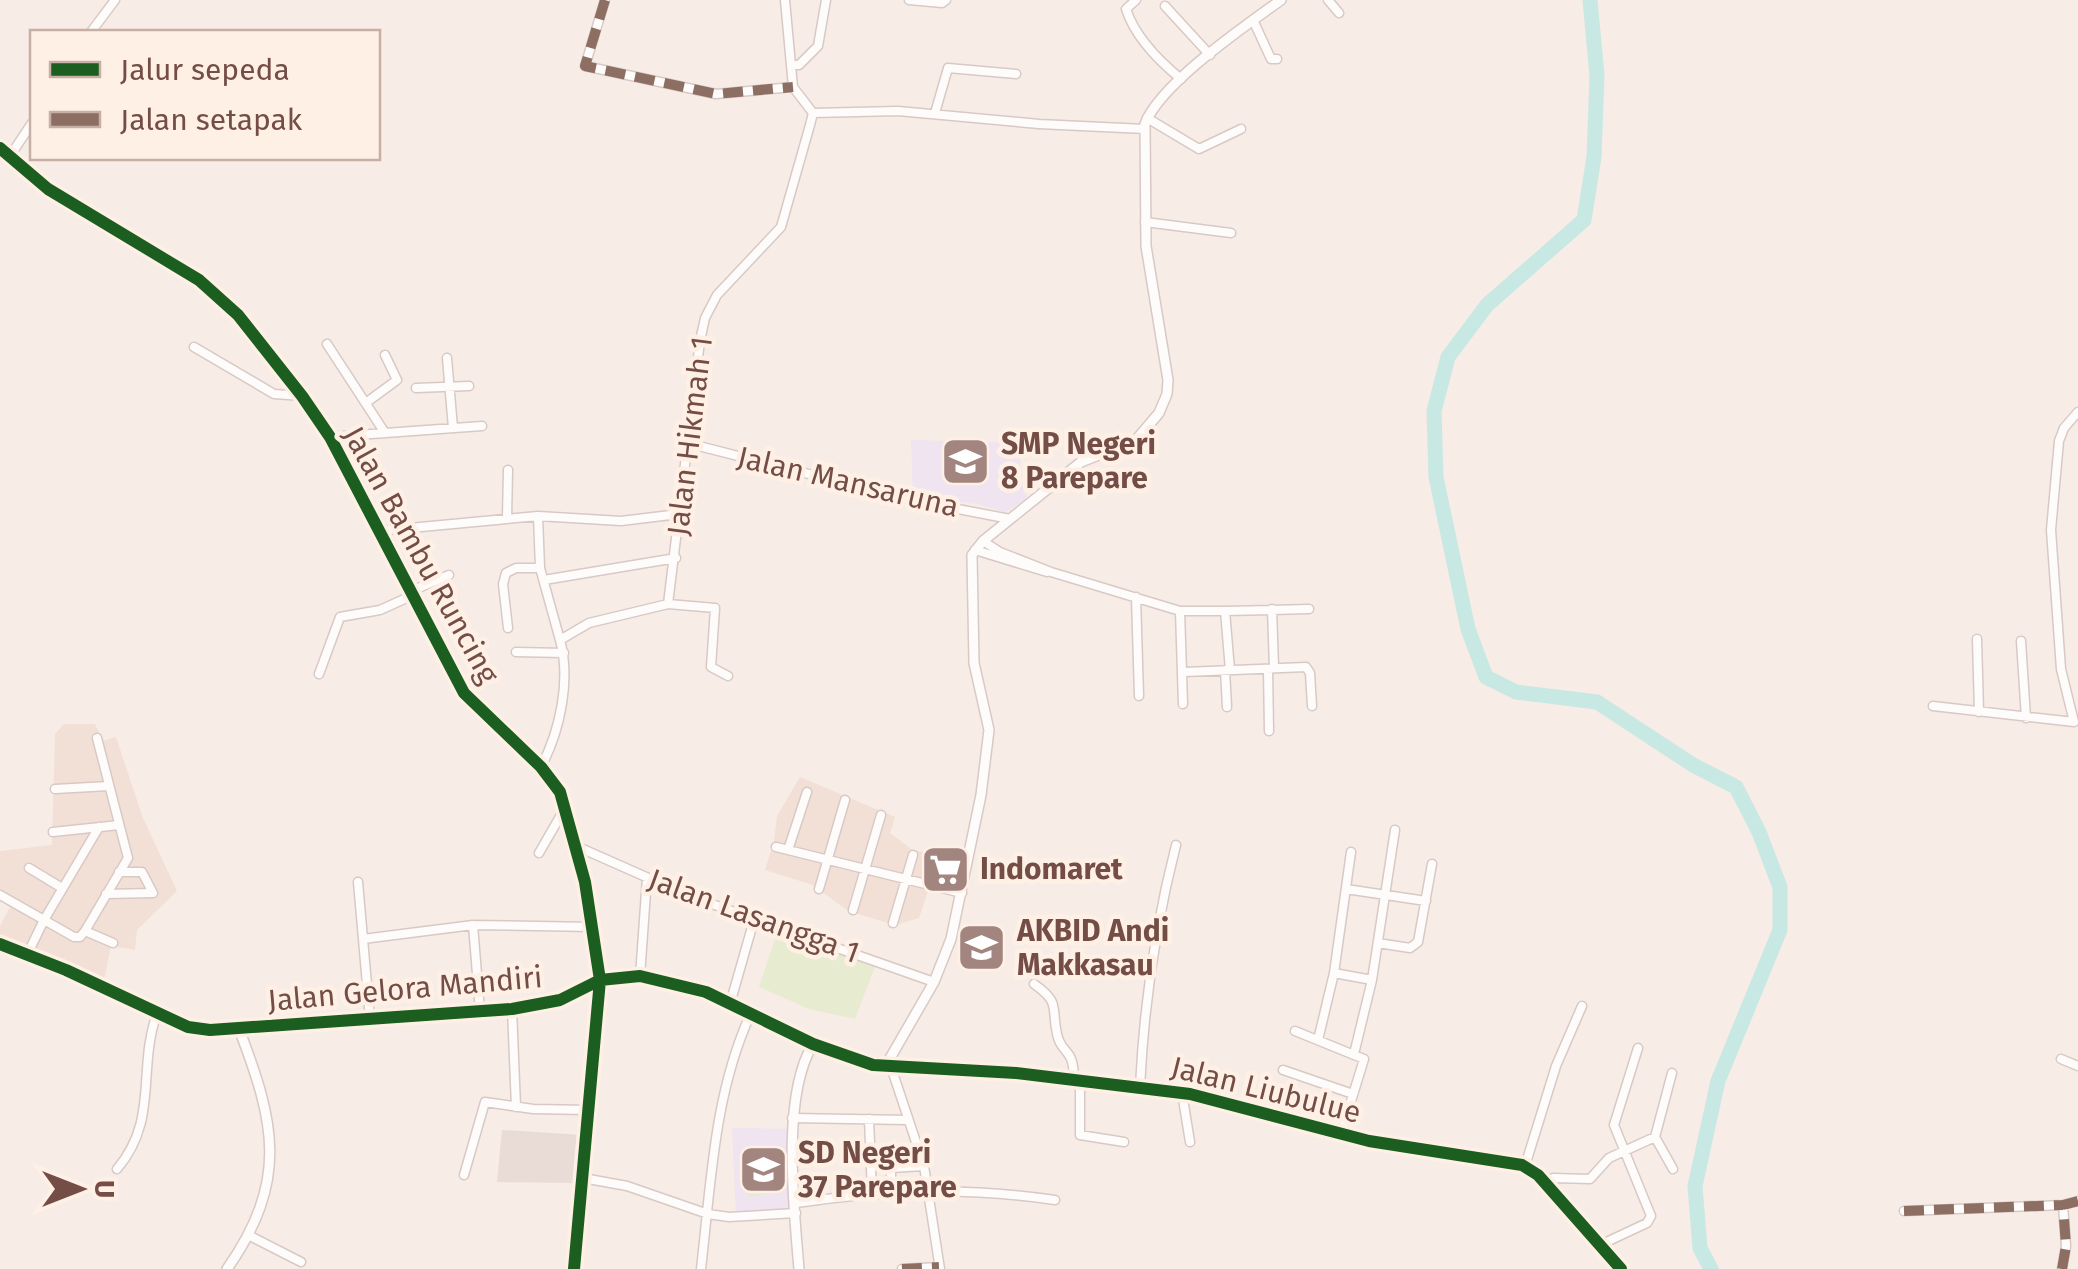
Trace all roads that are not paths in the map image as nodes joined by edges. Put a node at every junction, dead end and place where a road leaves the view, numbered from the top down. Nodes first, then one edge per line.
1 (115, 0) edge
2 (604, 0) edge
3 (784, 0) edge
4 (826, 0) edge
5 (908, 0) edge
6 (946, 0) edge
7 (1136, 0) edge
8 (1281, 0) edge
9 (1328, 0) edge
10 (1165, 6) dead end
11 (1339, 13) dead end
12 (1254, 20) junction
13 (92, 30) edge
14 (1210, 55) junction
15 (1277, 58) dead end
16 (791, 66) junction
17 (1016, 74) dead end
18 (1181, 80) junction
19 (794, 88) junction
20 (813, 112) junction
21 (935, 113) junction
22 (1146, 124) junction
23 (30, 126) edge
24 (1241, 129) dead end
25 (0, 148) edge
26 (10, 156) junction
27 (1145, 222) junction
28 (1231, 233) dead end
29 (327, 344) dead end
30 (194, 347) dead end
31 (385, 355) dead end
32 (448, 358) dead end
33 (469, 386) dead end
34 (448, 387) junction
35 (416, 388) dead end
36 (302, 396) junction
37 (366, 402) junction
38 (2078, 412) edge
39 (482, 426) dead end
40 (454, 428) junction
41 (385, 433) junction
42 (330, 437) junction
43 (687, 443) junction
44 (508, 470) dead end
45 (679, 514) junction
46 (538, 516) junction
47 (507, 518) junction
48 (1010, 519) junction
49 (378, 530) junction
50 (983, 541) junction
51 (975, 550) junction
52 (676, 558) junction
53 (540, 568) junction
54 (1051, 572) junction
55 (449, 575) dead end
56 (544, 580) junction
57 (410, 594) junction
58 (1136, 596) junction
59 (668, 604) junction
60 (1308, 608) dead end
61 (1272, 609) junction
62 (1180, 611) junction
63 (1225, 611) junction
64 (508, 628) dead end
65 (1976, 639) dead end
66 (560, 640) junction
67 (2021, 641) dead end
68 (516, 652) dead end
69 (564, 654) junction
70 (1271, 668) junction
71 (1227, 670) junction
72 (1184, 672) junction
73 (319, 674) dead end
74 (728, 676) dead end
75 (1139, 696) dead end
76 (1183, 704) dead end
77 (1312, 706) dead end
78 (1932, 706) dead end
79 (1227, 707) dead end
80 (1979, 712) junction
81 (2026, 718) junction
82 (1269, 731) dead end
83 (97, 738) dead end
84 (541, 767) junction
85 (110, 786) junction
86 (55, 788) dead end
87 (807, 792) dead end
88 (844, 800) dead end
89 (565, 808) junction
90 (881, 815) dead end
91 (119, 825) junction
92 (100, 827) junction
93 (1395, 830) dead end
94 (53, 832) dead end
95 (1176, 845) dead end
96 (576, 846) junction
97 (776, 847) dead end
98 (788, 850) junction
99 (1351, 852) dead end
100 (539, 853) dead end
101 (913, 855) dead end
102 (830, 860) junction
103 (1432, 864) dead end
104 (29, 868) dead end
105 (865, 869) junction
106 (120, 872) junction
107 (647, 878) junction
108 (905, 879) junction
109 (358, 882) dead end
110 (62, 888) junction
111 (819, 889) dead end
112 (1346, 889) junction
113 (962, 892) junction
114 (106, 894) junction
115 (0, 895) edge
116 (1385, 896) junction
117 (1426, 901) junction
118 (853, 910) dead end
119 (44, 920) junction
120 (754, 920) junction
121 (893, 923) dead end
122 (473, 925) junction
123 (594, 927) junction
124 (85, 931) junction
125 (363, 939) junction
126 (113, 942) dead end
127 (1378, 943) junction
128 (0, 944) edge
129 (27, 955) junction
130 (1334, 973) junction
131 (640, 976) junction
132 (600, 980) junction
133 (1372, 980) junction
134 (934, 982) junction
135 (1034, 984) dead end
136 (730, 1004) junction
137 (1582, 1006) dead end
138 (512, 1009) junction
139 (480, 1011) junction
140 (157, 1013) junction
141 (751, 1013) junction
142 (370, 1018) junction
143 (238, 1029) junction
144 (1295, 1030) dead end
145 (1318, 1040) junction
146 (813, 1044) junction
147 (1638, 1048) dead end
148 (1354, 1054) junction
149 (2061, 1059) dead end
150 (2078, 1066) edge
151 (888, 1067) junction
152 (1283, 1070) dead end
153 (1672, 1073) dead end
154 (1077, 1080) junction
155 (1140, 1086) junction
156 (1182, 1093) junction
157 (1354, 1094) junction
158 (516, 1107) junction
159 (588, 1110) junction
160 (792, 1118) junction
161 (869, 1120) junction
162 (908, 1120) junction
163 (1341, 1134) junction
164 (1655, 1137) junction
165 (1124, 1142) dead end
166 (1190, 1142) dead end
167 (1623, 1150) junction
168 (924, 1166) junction
169 (1525, 1166) junction
170 (117, 1169) dead end
171 (1673, 1169) dead end
172 (464, 1175) dead end
173 (583, 1178) junction
174 (1544, 1183) junction
175 (929, 1190) junction
176 (891, 1191) junction
177 (872, 1192) junction
178 (1055, 1200) dead end
179 (2078, 1201) edge
180 (2063, 1205) junction
181 (796, 1208) junction
182 (1904, 1211) dead end
183 (708, 1214) junction
184 (250, 1236) junction
185 (1600, 1244) junction
186 (302, 1262) dead end
187 (940, 1268) edge
188 (227, 1269) edge
189 (574, 1269) edge
190 (701, 1269) edge
191 (799, 1269) edge
192 (902, 1269) edge
193 (1621, 1269) edge
194 (2062, 1269) edge

1 - 13 street
2 - 19 street
3 - 16 street
4 - 16 street
5 - 6 street
7 - 18 street
8 - 12 street
9 - 11 street
10 - 14 street
12 - 14 street
12 - 15 street
14 - 18 street
16 - 19 street
17 - 21 street
18 - 22 street
19 - 20 street
20 - 21 street
20 - 43 street, Jalan Hikmah 1
21 - 22 street
22 - 24 street
22 - 27 street
23 - 26 street
25 - 26 street, Jalan Bambu Runcing
26 - 36 street, Jalan Bambu Runcing
27 - 28 street
27 - 48 street
29 - 37 street
30 - 36 street
31 - 37 street
32 - 34 street
33 - 34 street
34 - 35 street
34 - 40 street
36 - 42 street, Jalan Bambu Runcing
37 - 41 street
38 - 81 street
39 - 40 street
40 - 41 street
41 - 42 street
42 - 49 street, Jalan Bambu Runcing
43 - 45 street, Jalan Hikmah 1
43 - 48 street, Jalan Mansaruna
44 - 47 street
45 - 46 street
45 - 52 street, Jalan Hikmah 1
46 - 47 street
46 - 53 street
47 - 49 street
48 - 50 street
49 - 57 street, Jalan Bambu Runcing
50 - 51 street
50 - 54 street
51 - 54 street
51 - 113 street
52 - 56 street
52 - 59 street, Jalan Hikmah 1
53 - 56 street
53 - 64 street
54 - 58 street
55 - 57 street
56 - 66 street
57 - 73 street
57 - 84 street, Jalan Bambu Runcing
58 - 62 street
58 - 75 street
59 - 66 street
59 - 74 street
60 - 61 street
61 - 63 street
61 - 70 street
62 - 63 street
62 - 72 street
63 - 71 street
65 - 80 street
66 - 69 street
67 - 81 street
68 - 69 street
69 - 84 street
70 - 71 street
70 - 77 street
70 - 82 street
71 - 72 street
71 - 79 street
72 - 76 street
78 - 80 street
80 - 81 street
83 - 85 street
84 - 89 street, Jalan Bambu Runcing
85 - 86 street
85 - 91 street
87 - 98 street
88 - 102 street
89 - 96 street, Jalan Bambu Runcing
89 - 100 street
90 - 105 street
91 - 92 street
91 - 106 street
92 - 94 street
92 - 110 street
93 - 116 street
95 - 155 street
96 - 107 street, Jalan Lasangga 1
96 - 123 street, Jalan Bambu Runcing
97 - 98 street
98 - 102 street
99 - 112 street
101 - 108 street
102 - 105 street
102 - 111 street
103 - 117 street
104 - 110 street
105 - 108 street
105 - 118 street
106 - 114 street
106 - 114 street
107 - 120 street, Jalan Lasangga 1
107 - 131 street
108 - 113 street
108 - 121 street
109 - 125 street
110 - 119 street
112 - 116 street
112 - 130 street
113 - 134 street
114 - 124 street
115 - 119 street
116 - 117 street
116 - 127 street
117 - 127 street
119 - 124 street
119 - 129 street
120 - 134 street, Jalan Lasangga 1
120 - 136 street
122 - 123 street
122 - 125 street
122 - 139 street
123 - 132 street, Jalan Bambu Runcing
124 - 126 street
125 - 142 street
127 - 133 street
128 - 129 street, Jalan Gelora Mandiri
129 - 140 street, Jalan Gelora Mandiri
130 - 133 street
130 - 145 street
131 - 132 street, Jalan Gelora Mandiri
131 - 136 street, Jalan Gelora Mandiri
132 - 138 street, Jalan Gelora Mandiri
132 - 159 street
133 - 148 street
134 - 151 street
135 - 154 street
136 - 141 street, Jalan Gelora Mandiri
137 - 169 street
138 - 139 street, Jalan Gelora Mandiri
138 - 158 street
139 - 142 street, Jalan Gelora Mandiri
140 - 143 street, Jalan Gelora Mandiri
140 - 170 street
141 - 146 street, Jalan Gelora Mandiri
141 - 183 street
142 - 143 street, Jalan Gelora Mandiri
143 - 184 street
144 - 145 street
145 - 148 street
146 - 151 street, Jalan Gelora Mandiri
146 - 160 street
147 - 167 street
148 - 157 street
149 - 150 street
151 - 154 street, Jalan Liubulue
151 - 162 street
152 - 157 street
153 - 164 street
154 - 155 street, Jalan Liubulue
154 - 165 street
155 - 156 street, Jalan Liubulue
156 - 163 street, Jalan Liubulue
156 - 166 street
157 - 163 street
158 - 159 street
158 - 172 street
159 - 173 street
160 - 161 street
160 - 181 street
161 - 162 street
161 - 177 street
162 - 168 street
163 - 169 street, Jalan Liubulue
164 - 167 street
164 - 171 street
167 - 174 street
167 - 185 street
168 - 175 street
168 - 176 street
169 - 174 street
173 - 183 street
173 - 189 street
174 - 185 street
175 - 176 street
175 - 178 street
175 - 187 street
176 - 177 street
177 - 181 street
179 - 180 street
180 - 182 street
180 - 194 street
181 - 183 street
181 - 191 street
183 - 190 street
184 - 186 street
184 - 188 street
185 - 193 street
187 - 192 street

